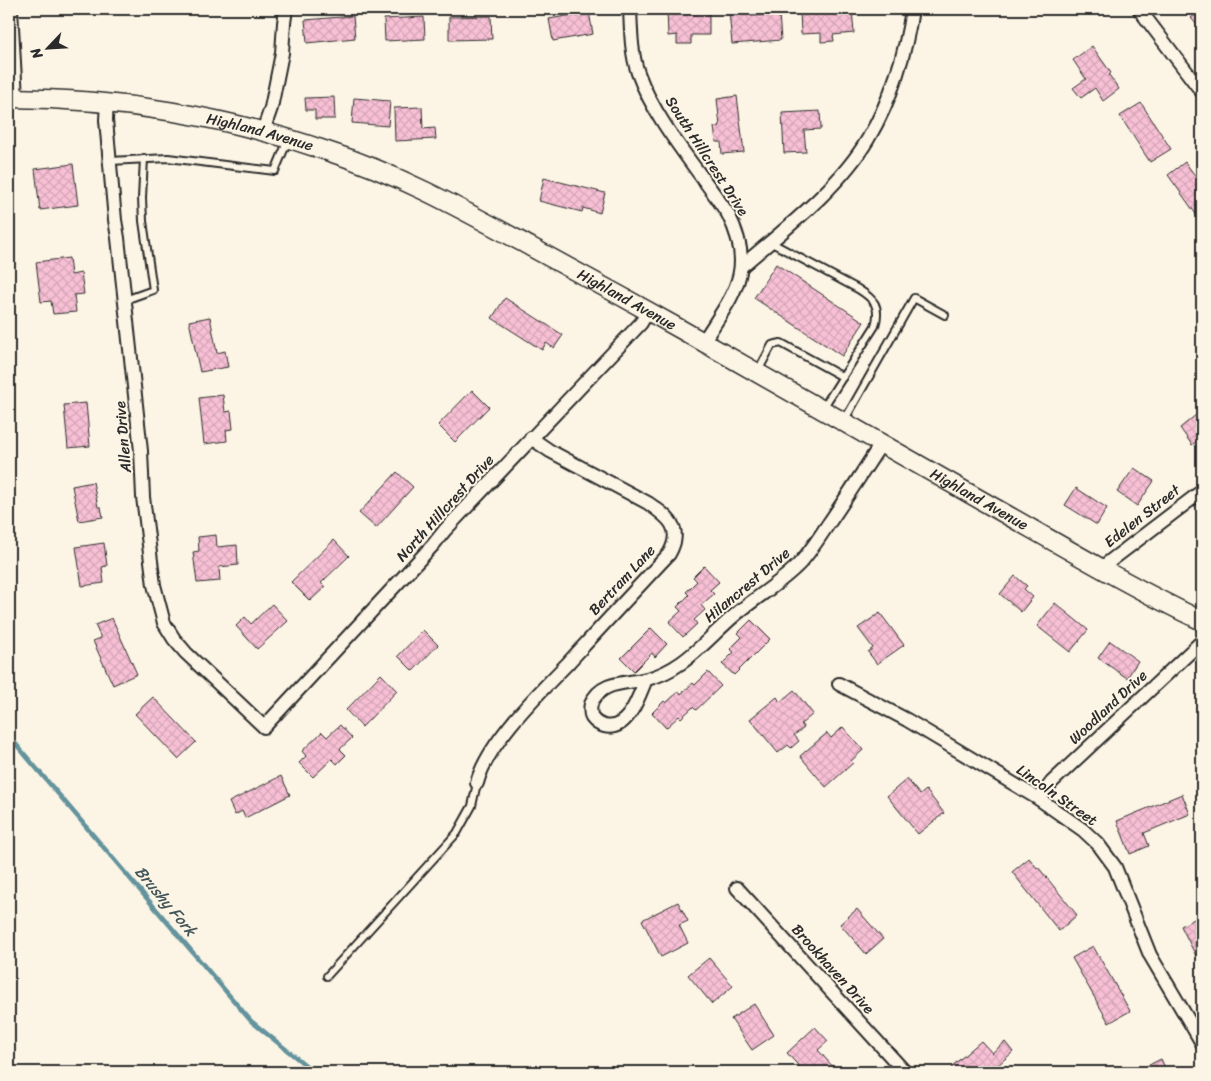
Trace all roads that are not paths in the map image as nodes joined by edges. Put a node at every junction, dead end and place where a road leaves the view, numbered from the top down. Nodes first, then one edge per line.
1 (11, 9) edge
2 (286, 9) edge
3 (630, 9) edge
4 (912, 9) edge
5 (1139, 9) edge
6 (1202, 92) edge
7 (13, 98) edge
8 (108, 102) junction
9 (263, 131) junction
10 (288, 138) junction
11 (144, 158) junction
12 (110, 161) junction
13 (770, 242) junction
14 (742, 266) junction
15 (125, 300) junction
16 (648, 311) junction
17 (945, 315) dead end
18 (703, 342) junction
19 (757, 373) junction
20 (843, 377) junction
21 (822, 410) junction
22 (844, 422) junction
23 (531, 438) junction
24 (881, 444) junction
25 (1202, 491) edge
26 (1101, 568) junction
27 (1202, 621) edge
28 (1202, 640) edge
29 (646, 679) junction
30 (839, 684) dead end
31 (264, 726) joint
32 (477, 783) joint
33 (1038, 799) junction
34 (737, 888) dead end
35 (327, 976) dead end
36 (1202, 1043) edge
37 (905, 1072) edge

1 - 7 street
2 - 9 street
3 - 14 street, South Hillcrest Drive
4 - 13 street
5 - 6 street
7 - 8 main road, Highland Avenue
8 - 9 main road, Highland Avenue
8 - 12 street, Allen Drive
9 - 10 main road, Highland Avenue
10 - 11 lane
10 - 16 main road, Highland Avenue
11 - 12 lane
11 - 15 lane
12 - 15 street, Allen Drive
13 - 14 street
13 - 20 lane
14 - 18 street, South Hillcrest Drive
15 - 31 street, Allen Drive
16 - 18 main road, Highland Avenue
16 - 23 street, North Hillcrest Drive
17 - 22 lane
18 - 19 main road, Highland Avenue
19 - 20 lane
19 - 21 main road, Highland Avenue
20 - 21 lane
21 - 22 main road, Highland Avenue
22 - 24 main road, Highland Avenue
23 - 31 street, North Hillcrest Drive
23 - 32 street, Bertram Lane
24 - 26 main road, Highland Avenue
24 - 29 street, Hilancrest Drive
25 - 26 street, Edelen Street
26 - 27 main road, Highland Avenue
28 - 33 street, Woodland Drive
29 - 29 street, Hilancrest Drive
30 - 33 street, Lincoln Street
32 - 35 lane
33 - 36 street, Lincoln Street
34 - 37 street, Brookhaven Drive

